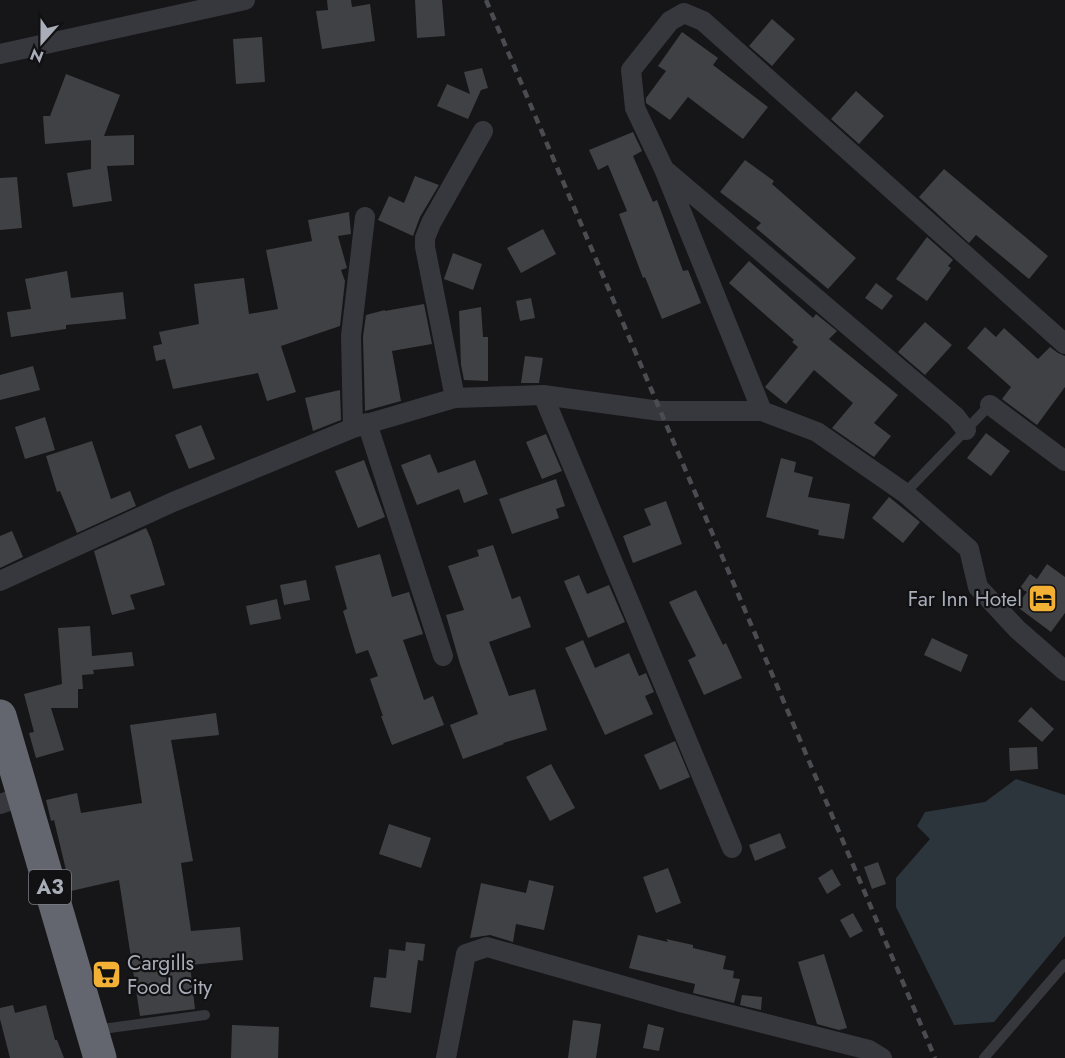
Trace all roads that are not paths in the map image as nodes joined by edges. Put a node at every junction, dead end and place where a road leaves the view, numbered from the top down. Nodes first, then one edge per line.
1 (245, 0) edge
2 (0, 54) edge
3 (483, 131) dead end
4 (664, 169) junction
5 (365, 217) dead end
6 (1065, 345) edge
7 (543, 395) junction
8 (455, 398) junction
9 (990, 405) joint
10 (762, 411) junction
11 (360, 425) junction
12 (966, 430) junction
13 (1065, 461) edge
14 (905, 493) junction
15 (0, 581) edge
16 (443, 656) dead end
17 (1065, 671) edge
18 (0, 716) edge
19 (11, 800) edge
20 (732, 848) dead end
21 (1065, 964) edge
22 (205, 1016) dead end
23 (96, 1044) edge
24 (446, 1058) edge
25 (882, 1058) edge
26 (984, 1058) edge

1 - 2 street
3 - 8 street
4 - 6 street
4 - 10 street
4 - 12 street
5 - 11 street
7 - 8 street
7 - 10 street
7 - 20 street
8 - 11 street
9 - 12 lane
9 - 13 street
10 - 14 street
11 - 15 street
11 - 16 street
12 - 14 lane
14 - 17 street
18 - 19 highway, A3
19 - 23 highway, A3
21 - 26 lane
22 - 23 lane
24 - 25 street

